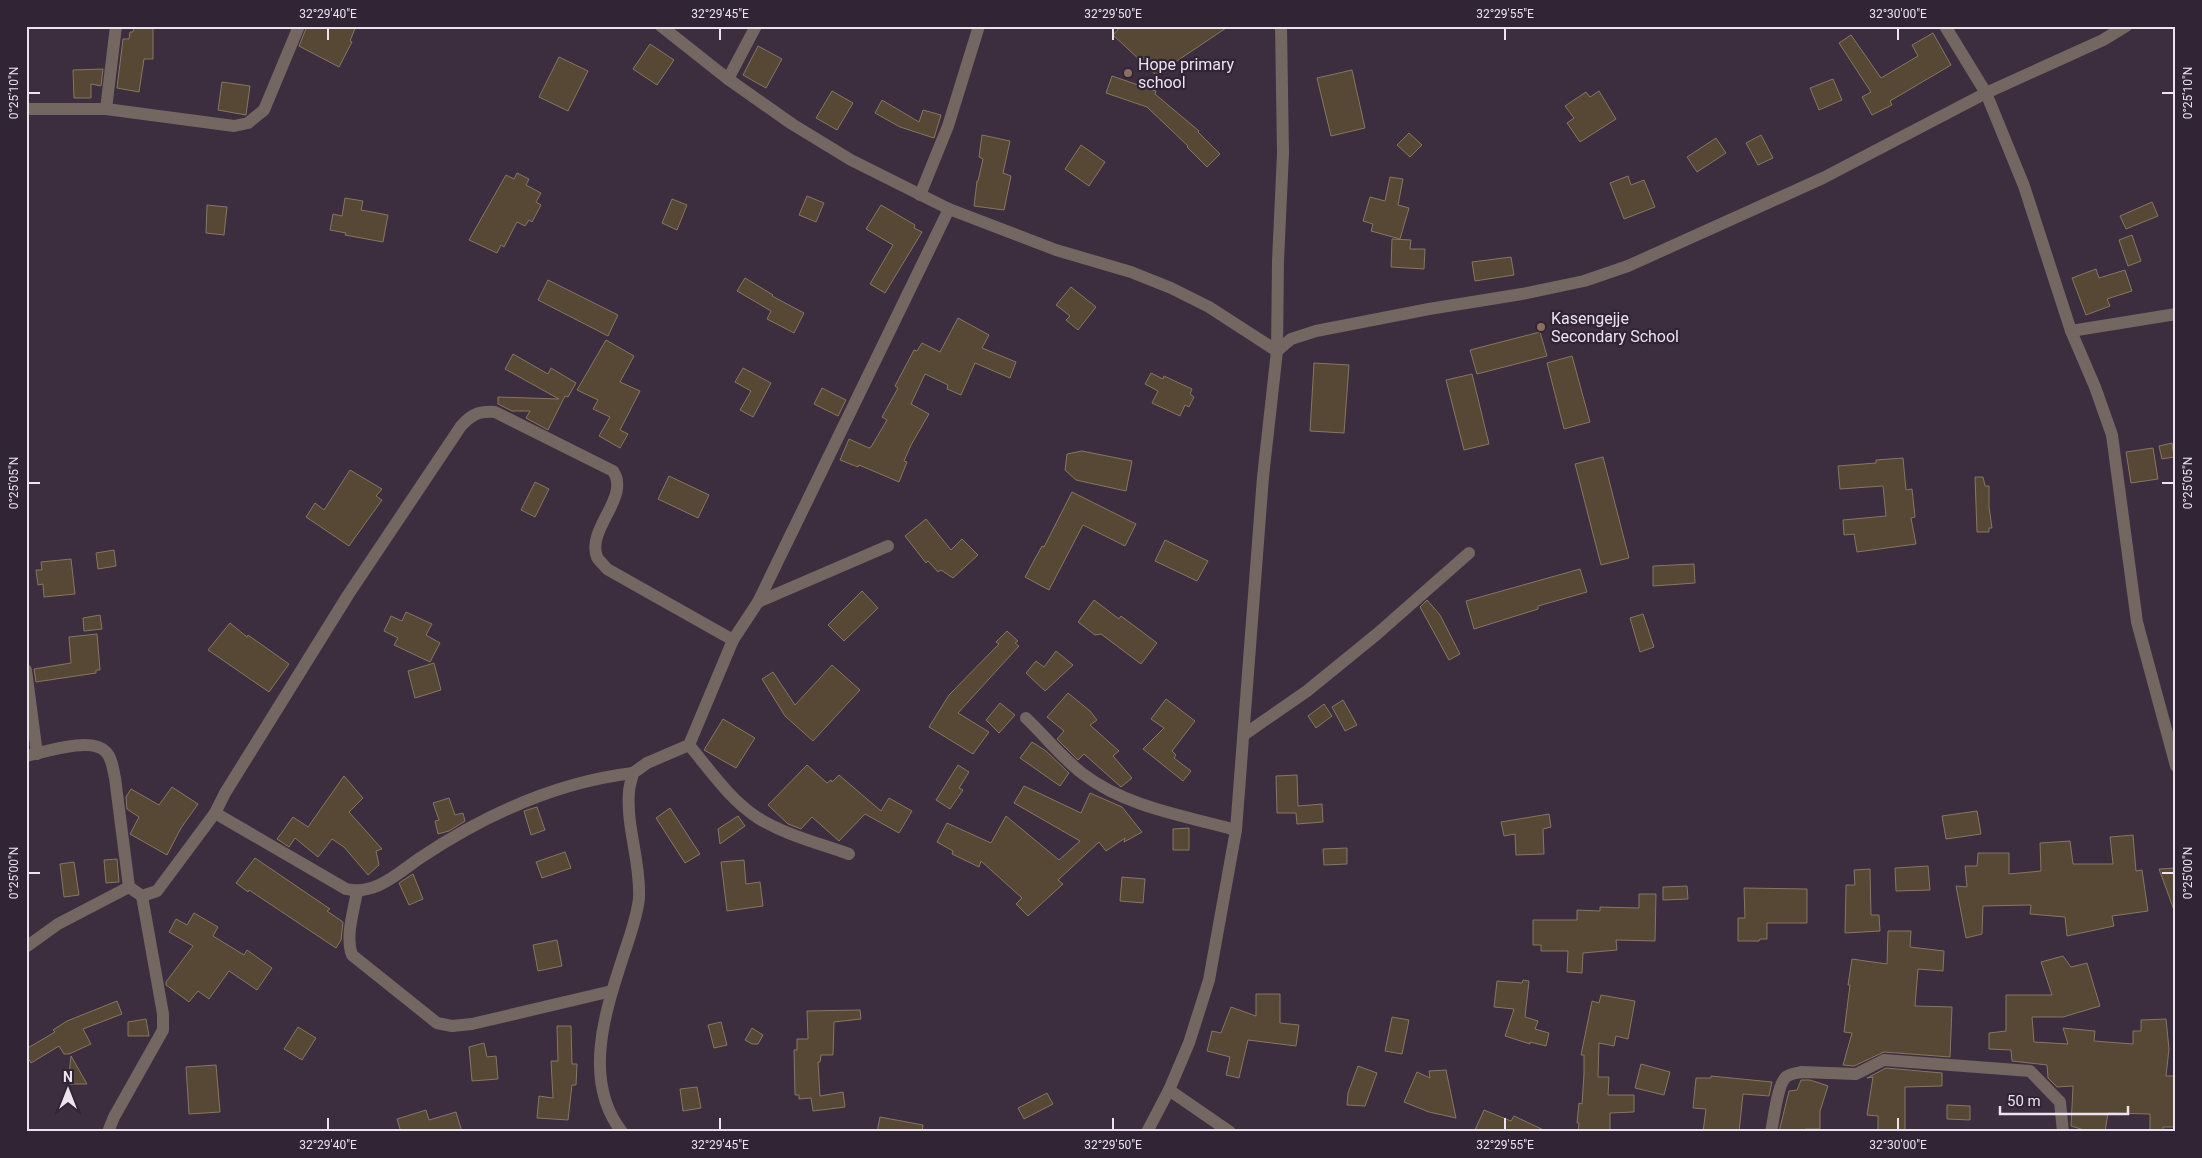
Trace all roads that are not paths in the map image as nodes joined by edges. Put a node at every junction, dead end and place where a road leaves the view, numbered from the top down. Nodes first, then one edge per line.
1 (116, 26) edge
2 (299, 26) edge
3 (661, 26) edge
4 (756, 26) edge
5 (980, 26) edge
6 (1281, 26) edge
7 (1945, 26) edge
8 (2126, 26) edge
9 (728, 79) junction
10 (1986, 93) junction
11 (26, 109) edge
12 (106, 109) junction
13 (920, 196) junction
14 (949, 209) junction
15 (2176, 314) edge
16 (2071, 331) junction
17 (1277, 351) junction
18 (888, 546) dead end
19 (1469, 552) dead end
20 (758, 602) junction
21 (733, 640) junction
22 (26, 670) edge
23 (1026, 718) dead end
24 (1244, 734) junction
25 (689, 745) junction
26 (32, 755) edge
27 (2176, 766) edge
28 (633, 773) junction
29 (215, 813) junction
30 (1236, 830) junction
31 (849, 854) dead end
32 (129, 887) junction
33 (357, 891) junction
34 (142, 896) junction
35 (26, 947) edge
36 (612, 991) junction
37 (1169, 1090) junction
38 (108, 1132) edge
39 (622, 1132) edge
40 (1147, 1132) edge
41 (1230, 1132) edge
42 (1771, 1132) edge
43 (2063, 1132) edge

1 - 12 street
2 - 12 street
3 - 9 street
4 - 9 street
5 - 13 street
6 - 17 street
7 - 10 street
8 - 10 street
9 - 13 street
10 - 16 street
10 - 17 street
11 - 12 street
13 - 14 street
14 - 17 street
14 - 20 street
15 - 16 street
16 - 27 street
17 - 24 street
18 - 20 street
19 - 24 street
20 - 21 street
21 - 25 street
21 - 29 street
22 - 26 street
23 - 30 street
24 - 30 street
25 - 28 street
25 - 31 street
26 - 32 street
28 - 33 street
28 - 36 street
29 - 33 street
29 - 34 street
30 - 37 street
32 - 34 street
32 - 35 street
33 - 36 street
34 - 38 street
36 - 39 street
37 - 40 street
37 - 41 street
42 - 43 street

